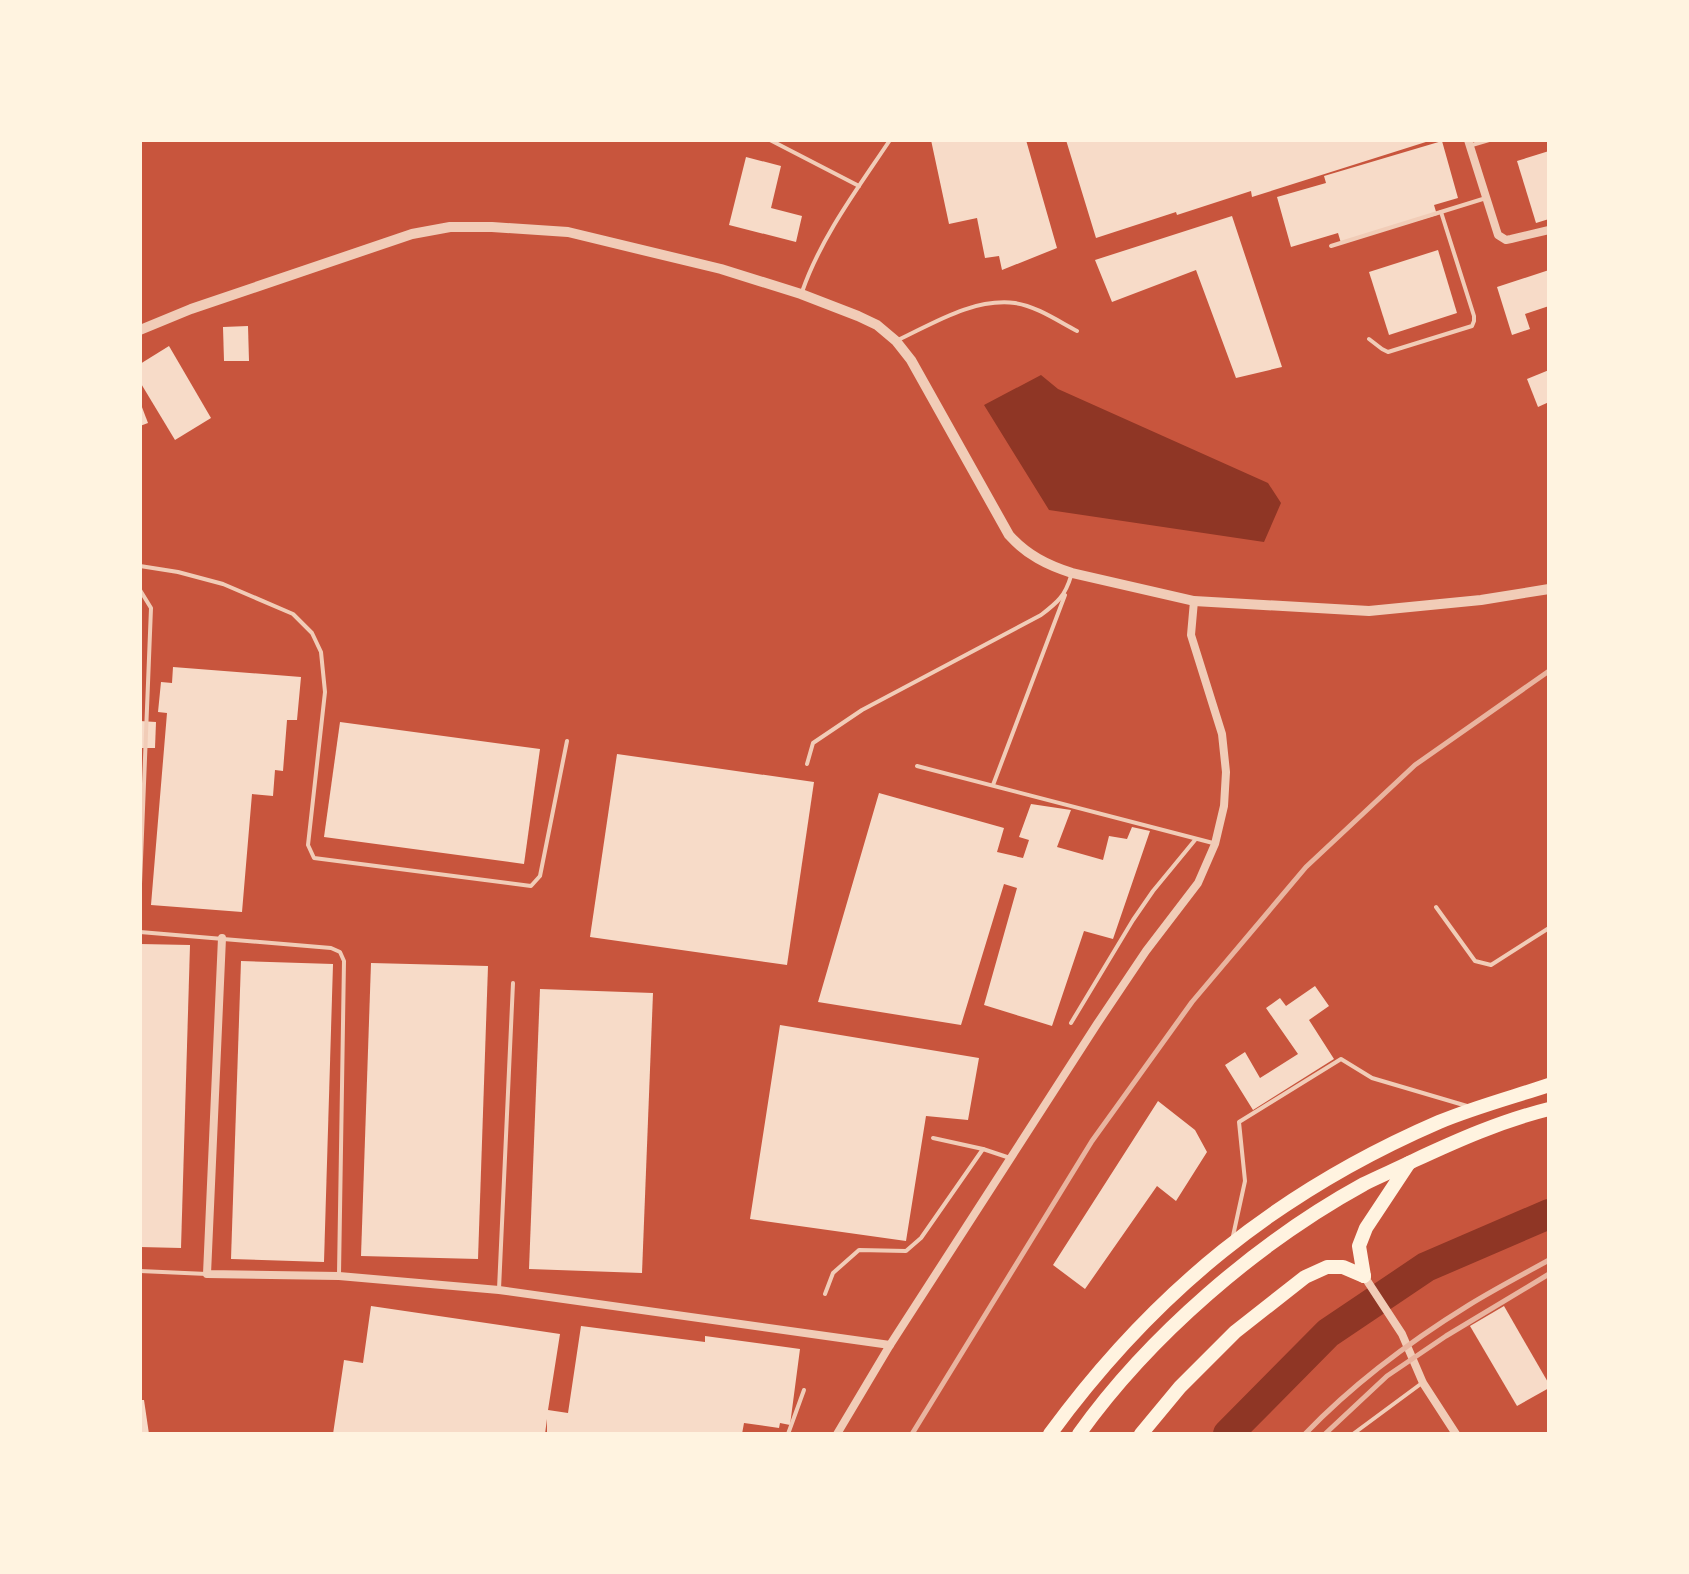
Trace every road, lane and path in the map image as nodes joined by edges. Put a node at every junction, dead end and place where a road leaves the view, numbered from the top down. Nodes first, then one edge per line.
1 (770, 140) edge
2 (890, 140) edge
3 (1489, 140) edge
4 (1469, 142) edge
5 (859, 186) junction
6 (1486, 198) junction
7 (1441, 212) junction
8 (1549, 230) edge
9 (1331, 246) dead end
10 (801, 294) junction
11 (140, 330) edge
12 (1077, 331) dead end
13 (1369, 339) dead end
14 (896, 341) junction
15 (140, 566) edge
16 (1072, 573) junction
17 (1549, 589) edge
18 (140, 590) edge
19 (1066, 593) junction
20 (1194, 601) junction
21 (567, 741) dead end
22 (807, 764) dead end
23 (917, 766) dead end
24 (993, 786) junction
25 (1195, 839) junction
26 (1215, 844) junction
27 (140, 884) edge
28 (1436, 907) dead end
29 (1549, 928) edge
30 (140, 932) edge
31 (222, 938) junction
32 (513, 983) dead end
33 (1071, 1023) dead end
34 (1549, 1085) edge
35 (1476, 1109) junction
36 (1549, 1109) edge
37 (933, 1138) dead end
38 (983, 1149) junction
39 (1010, 1158) junction
40 (1409, 1163) junction
41 (1232, 1242) junction
42 (140, 1271) edge
43 (207, 1274) junction
44 (339, 1276) junction
45 (1367, 1281) junction
46 (499, 1290) junction
47 (825, 1294) dead end
48 (890, 1345) junction
49 (1423, 1383) junction
50 (804, 1390) dead end
51 (788, 1434) edge
52 (837, 1434) edge
53 (1050, 1434) edge
54 (1079, 1434) edge
55 (1141, 1434) edge
56 (1353, 1434) edge
57 (1455, 1434) edge

1 - 5 lane
2 - 5 lane
3 - 4 lane
4 - 6 street
5 - 10 lane
6 - 7 lane
6 - 8 street
7 - 9 lane
7 - 13 lane
10 - 11 street
10 - 14 street
12 - 14 lane
14 - 16 street
15 - 21 lane
16 - 19 lane
16 - 20 street
17 - 20 street
18 - 27 lane
19 - 22 lane
19 - 24 lane
20 - 26 street
23 - 24 lane
24 - 25 lane
25 - 26 lane
25 - 33 lane
26 - 39 street
28 - 29 lane
30 - 31 lane
31 - 43 street
31 - 44 lane
32 - 46 lane
34 - 35 highway
35 - 41 highway
35 - 41 lane
36 - 40 highway
37 - 38 lane
38 - 39 lane
38 - 47 lane
39 - 48 street
40 - 45 highway
40 - 54 highway
41 - 53 highway
42 - 43 lane
43 - 44 street
44 - 46 street
45 - 49 street
45 - 55 highway
46 - 48 street
48 - 52 street
49 - 56 lane
49 - 57 street
50 - 51 lane

